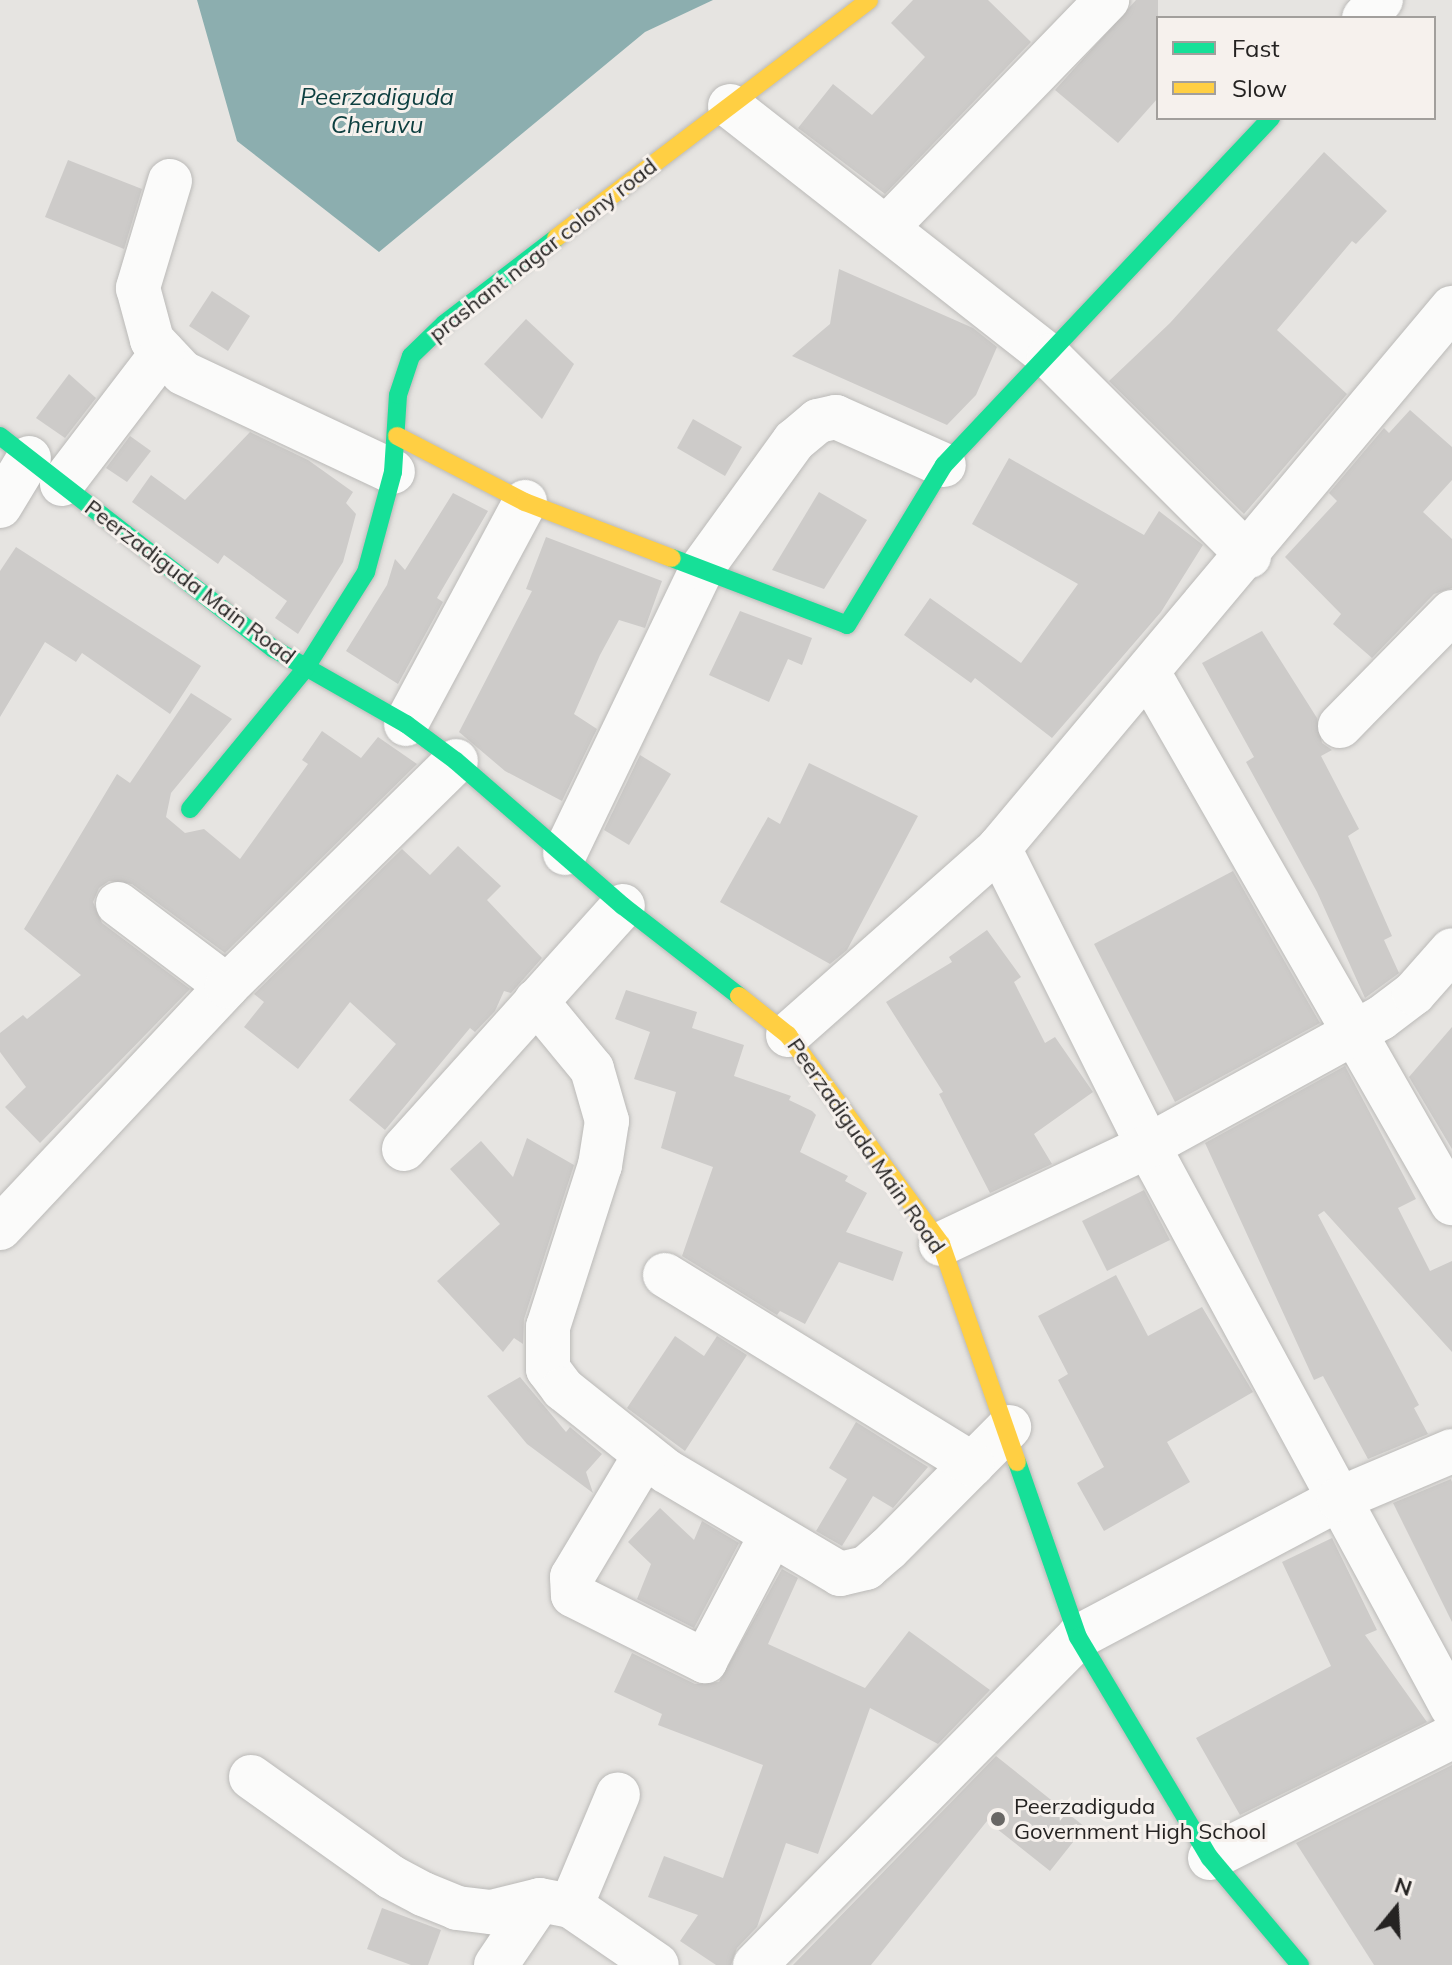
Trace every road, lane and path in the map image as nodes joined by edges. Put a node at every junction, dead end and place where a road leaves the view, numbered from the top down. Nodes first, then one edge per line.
1 (869, 0) edge
2 (1107, 0) edge
3 (1381, 0) edge
4 (1366, 16) edge
5 (730, 106) junction
6 (1269, 120) edge
7 (170, 181) dead end
8 (886, 228) junction
9 (1452, 308) edge
10 (163, 352) junction
11 (1049, 356) junction
12 (395, 454) junction
13 (30, 459) edge
14 (944, 465) junction
15 (525, 502) junction
16 (0, 506) edge
17 (1249, 556) junction
18 (702, 568) junction
19 (1452, 612) edge
20 (305, 669) junction
21 (1149, 674) junction
22 (406, 724) junction
23 (1340, 726) dead end
24 (456, 761) junction
25 (190, 809) dead end
26 (999, 848) junction
27 (565, 853) junction
28 (118, 904) dead end
29 (623, 906) junction
30 (1452, 950) edge
31 (227, 986) junction
32 (536, 1001) junction
33 (1352, 1032) junction
34 (788, 1035) junction
35 (1148, 1146) junction
36 (404, 1149) dead end
37 (1452, 1203) edge
38 (0, 1228) edge
39 (941, 1244) junction
40 (665, 1275) dead end
41 (1009, 1427) junction
42 (1452, 1451) edge
43 (645, 1455) junction
44 (972, 1464) junction
45 (1339, 1499) junction
46 (771, 1536) junction
47 (1078, 1637) junction
48 (1452, 1707) edge
49 (1452, 1737) edge
50 (251, 1777) dead end
51 (618, 1794) dead end
52 (1210, 1858) junction
53 (555, 1903) junction
54 (496, 1965) edge
55 (657, 1965) edge
56 (755, 1965) edge
57 (1299, 1965) edge

1 - 5 street, prashant nagar colony road
2 - 8 street
3 - 4 street
5 - 8 street
5 - 12 street, prashant nagar colony road
6 - 11 street
7 - 10 street
8 - 11 street
9 - 17 street
10 - 12 street
10 - 13 street
11 - 14 street
11 - 17 street
12 - 15 street
12 - 20 street, prashant nagar colony road
13 - 16 street
13 - 20 street, Peerzadiguda Main Road
14 - 18 street
14 - 18 street
15 - 18 street
15 - 22 street
17 - 21 street
18 - 27 street
19 - 23 street
20 - 22 street, Peerzadiguda Main Road
20 - 25 street, prashant nagar colony road
21 - 26 street
21 - 33 street
22 - 24 street, Peerzadiguda Main Road
24 - 27 street, Peerzadiguda Main Road
24 - 31 street
26 - 34 street
26 - 35 street
27 - 29 street, Peerzadiguda Main Road
28 - 31 street
29 - 32 street
29 - 34 street, Peerzadiguda Main Road
30 - 33 street
31 - 38 street
32 - 36 street
32 - 43 street
33 - 35 street
33 - 37 street
34 - 39 street, Peerzadiguda Main Road
35 - 39 street
35 - 45 street
39 - 41 street, Peerzadiguda Main Road
40 - 44 street
41 - 44 street
41 - 47 street, Peerzadiguda Main Road
42 - 45 street
43 - 46 street
43 - 46 street
44 - 46 street
45 - 47 street
45 - 48 street
47 - 52 street, Peerzadiguda Main Road
47 - 56 street
49 - 52 street
50 - 53 street
51 - 53 street
52 - 57 street, Peerzadiguda Main Road
53 - 54 street
53 - 55 street

